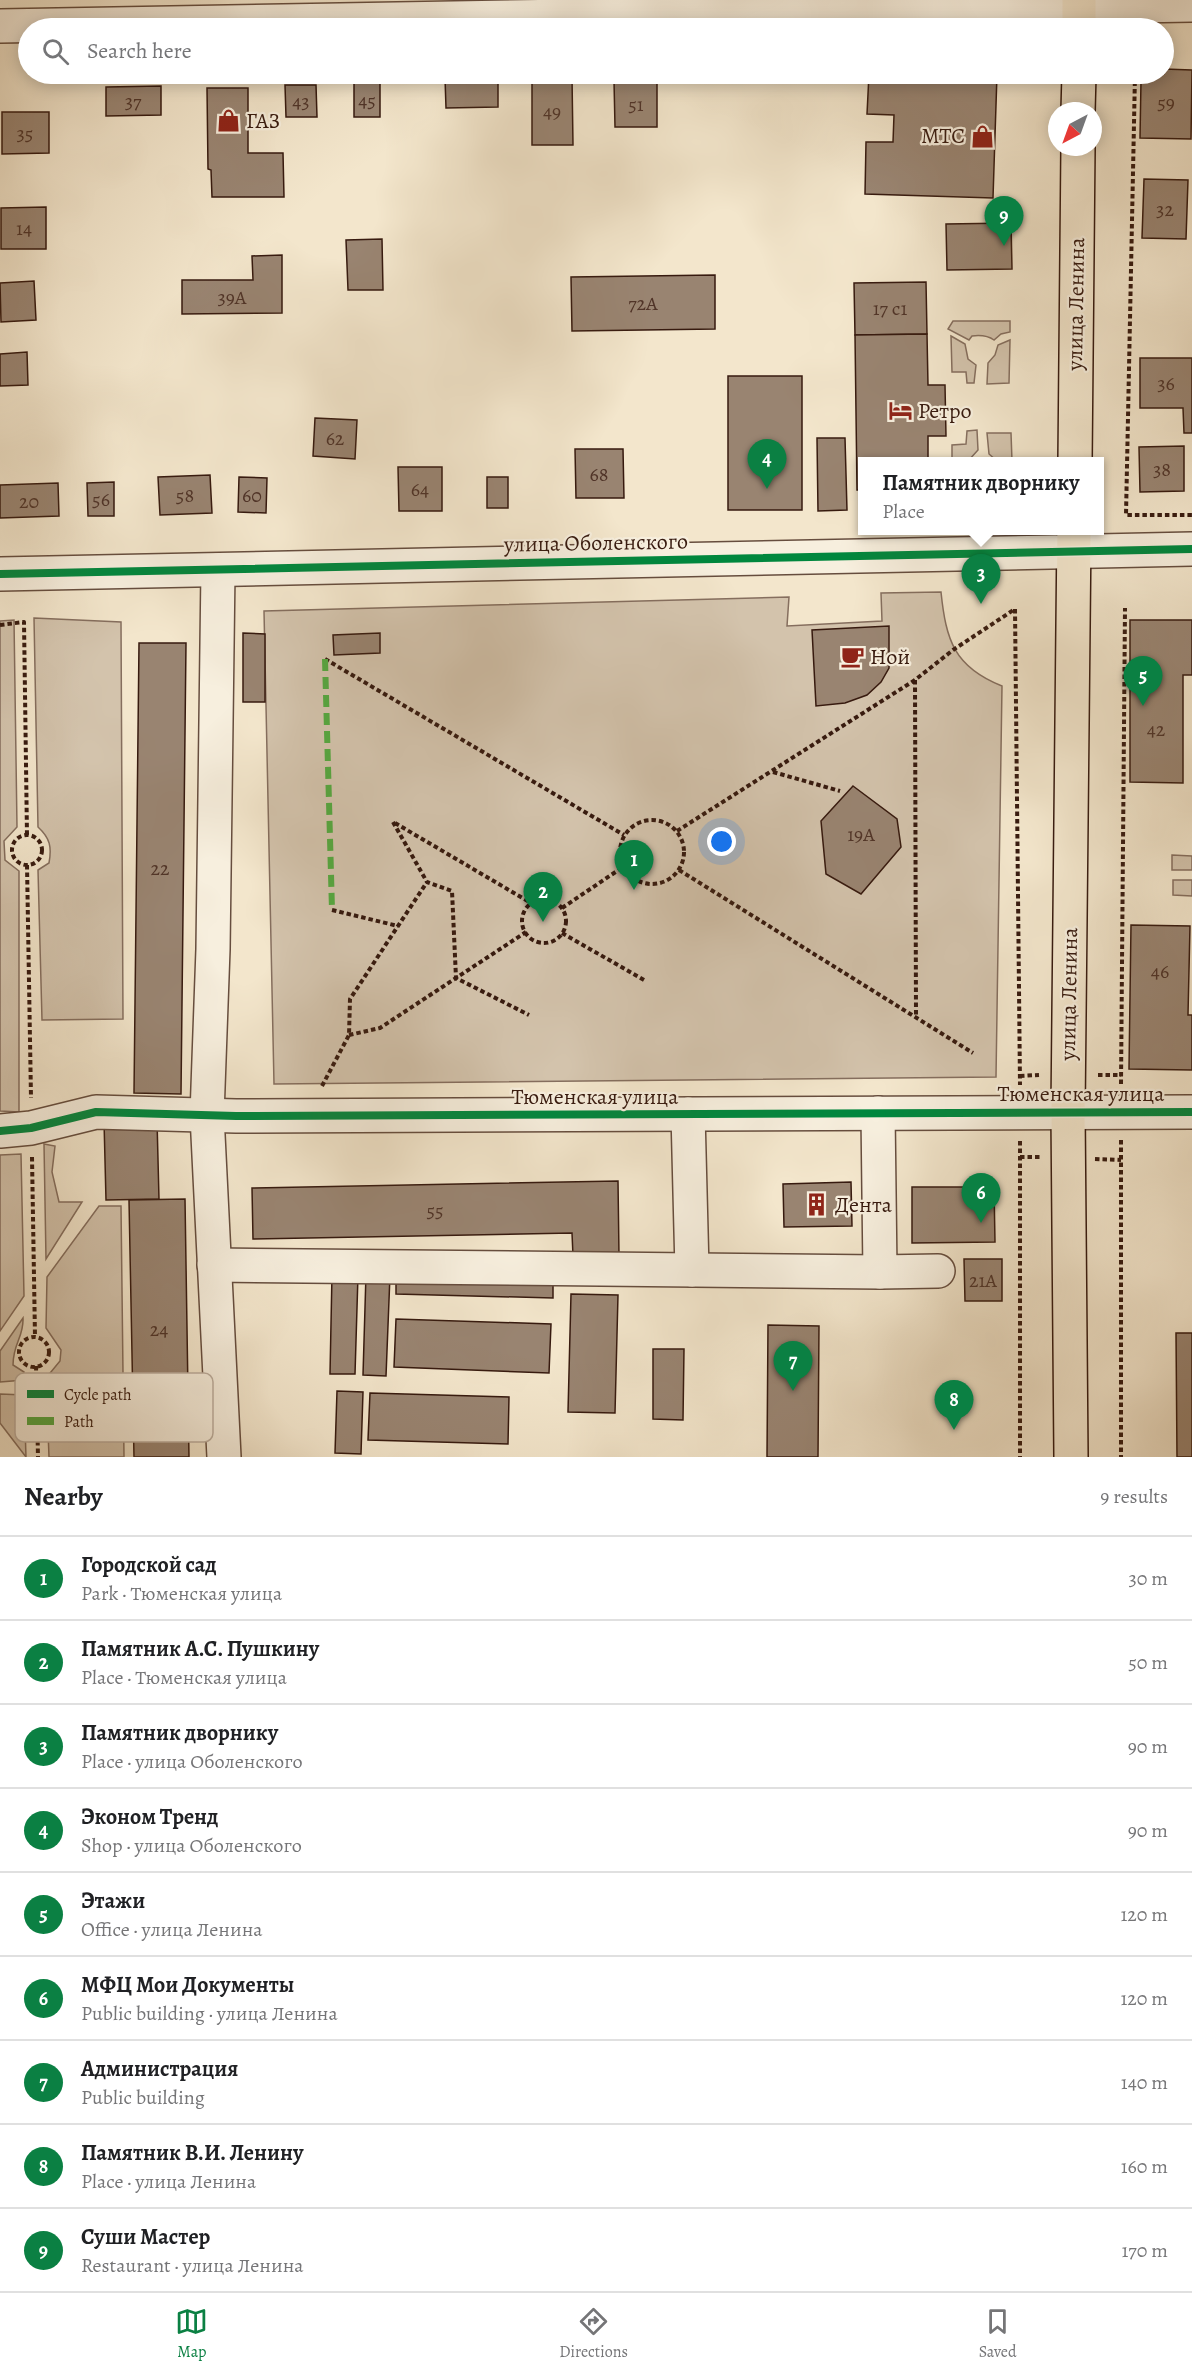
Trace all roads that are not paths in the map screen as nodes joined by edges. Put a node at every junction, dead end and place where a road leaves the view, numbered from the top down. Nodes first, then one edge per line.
1 (1192, 5) edge
2 (1079, 12) edge
3 (617, 18) edge
4 (0, 26) edge
5 (18, 26) edge
6 (1079, 84) edge
7 (1078, 102) edge
8 (1078, 156) edge
9 (1075, 457) edge
10 (1074, 541) edge
11 (1192, 549) edge
12 (218, 570) junction
13 (0, 574) edge
14 (1068, 1112) junction
15 (1192, 1112) edge
16 (878, 1113) junction
17 (688, 1114) junction
18 (207, 1115) junction
19 (0, 1131) edge
20 (214, 1265) junction
21 (692, 1270) junction
22 (938, 1271) dead end
23 (880, 1272) junction
24 (224, 1457) edge
25 (1071, 1457) edge

1 - 2 street
2 - 3 street
4 - 5 street
6 - 7 main road
8 - 9 main road, улица Ленина
10 - 11 street, улица Оболенского
10 - 12 street, улица Оболенского
10 - 14 main road, улица Ленина
12 - 13 street, улица Оболенского
12 - 18 street
14 - 15 street, Тюменская улица
14 - 16 street, Тюменская улица
14 - 25 main road, улица Ленина
16 - 17 street, Тюменская улица
16 - 23 street
17 - 18 street, Тюменская улица
17 - 21 street
18 - 19 street, Тюменская улица
18 - 20 street
20 - 21 street
20 - 24 street
21 - 23 street
22 - 23 street

